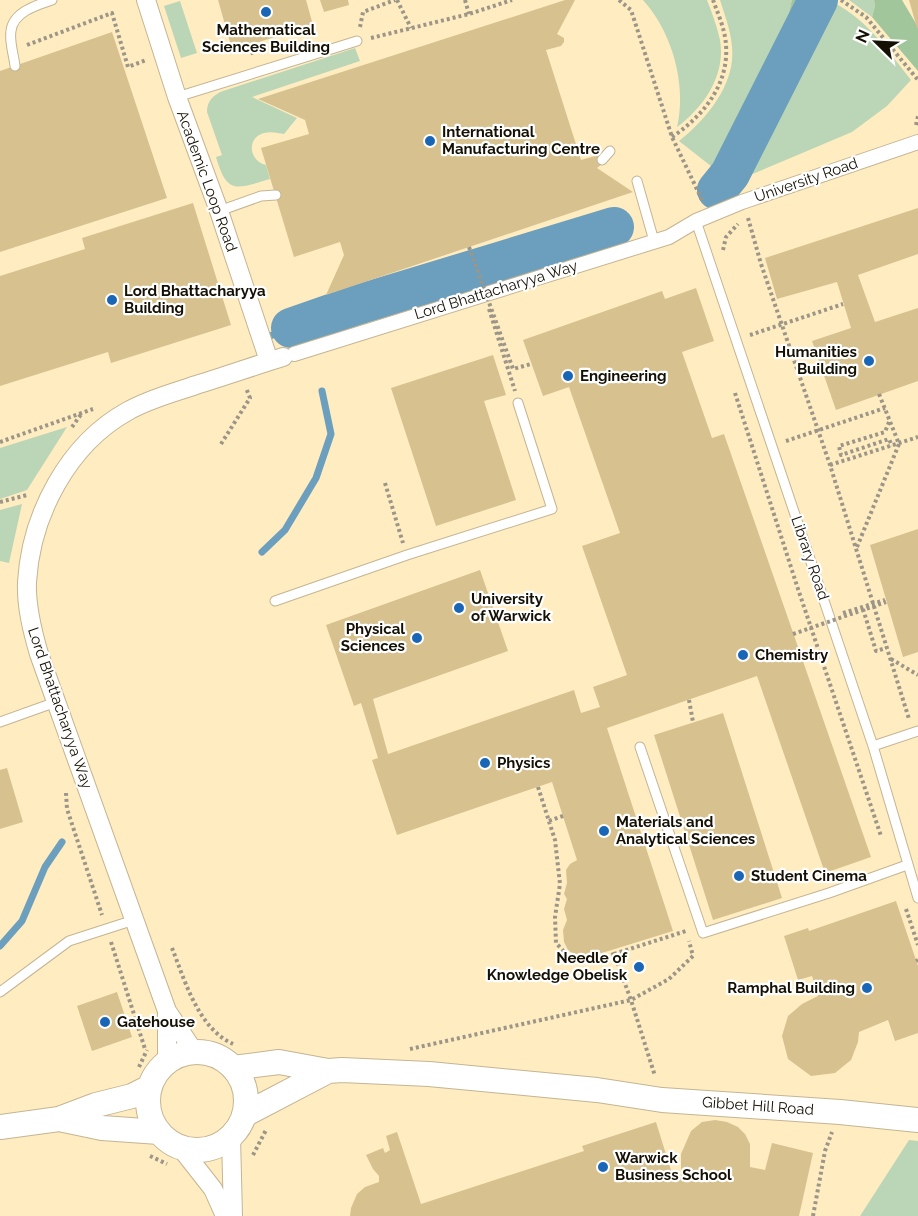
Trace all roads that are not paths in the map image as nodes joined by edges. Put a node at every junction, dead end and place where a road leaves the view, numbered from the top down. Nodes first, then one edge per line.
1 (52, 0) edge
2 (146, 0) edge
3 (357, 41) road end
4 (15, 66) dead end
5 (177, 97) junction
6 (918, 142) edge
7 (610, 151) dead end
8 (602, 160) dead end
9 (637, 181) dead end
10 (276, 195) dead end
11 (219, 211) junction
12 (696, 221) junction
13 (654, 241) junction
14 (282, 357) junction
15 (518, 403) road end
16 (275, 601) dead end
17 (56, 702) junction
18 (0, 722) edge
19 (918, 731) edge
20 (873, 746) junction
21 (640, 747) dead end
22 (907, 865) junction
23 (918, 898) edge
24 (134, 920) junction
25 (0, 992) edge
26 (167, 1011) junction
27 (195, 1053) junction
28 (167, 1063) junction
29 (233, 1068) junction
30 (328, 1071) junction
31 (150, 1087) junction
32 (597, 1090) junction
33 (918, 1112) edge
34 (244, 1115) junction
35 (58, 1119) junction
36 (918, 1119) edge
37 (0, 1127) edge
38 (159, 1132) junction
39 (231, 1137) junction
40 (180, 1147) junction
41 (225, 1216) edge
42 (233, 1216) edge

1 - 4 lane
2 - 5 street, Academic Loop Road
3 - 5 lane
5 - 11 street, Academic Loop Road
6 - 12 street, University Road
7 - 8 lane
9 - 13 lane
10 - 11 lane
11 - 14 street, Academic Loop Road
12 - 13 street, Lord Bhattacharyya Way
12 - 20 lane, Library Road
13 - 14 street, Lord Bhattacharyya Way
14 - 17 street, Lord Bhattacharyya Way
15 - 16 lane
17 - 18 lane
17 - 24 street, Lord Bhattacharyya Way
19 - 20 lane
20 - 22 lane, Library Road
21 - 22 lane
22 - 23 lane, Library Road
24 - 25 lane
24 - 26 street, Lord Bhattacharyya Way
26 - 27 street, Lord Bhattacharyya Way
26 - 28 street, Lord Bhattacharyya Way
27 - 28 street
27 - 29 street
28 - 31 street
29 - 30 street, Gibbet Hill Road
29 - 34 street
30 - 32 street, Gibbet Hill Road
30 - 34 street, Gibbet Hill Road
31 - 35 street
31 - 38 street
32 - 33 street, Gibbet Hill Road
32 - 36 street, Gibbet Hill Road
34 - 39 street
35 - 37 street
35 - 38 street
38 - 40 street
39 - 40 street
39 - 42 street
40 - 41 street

